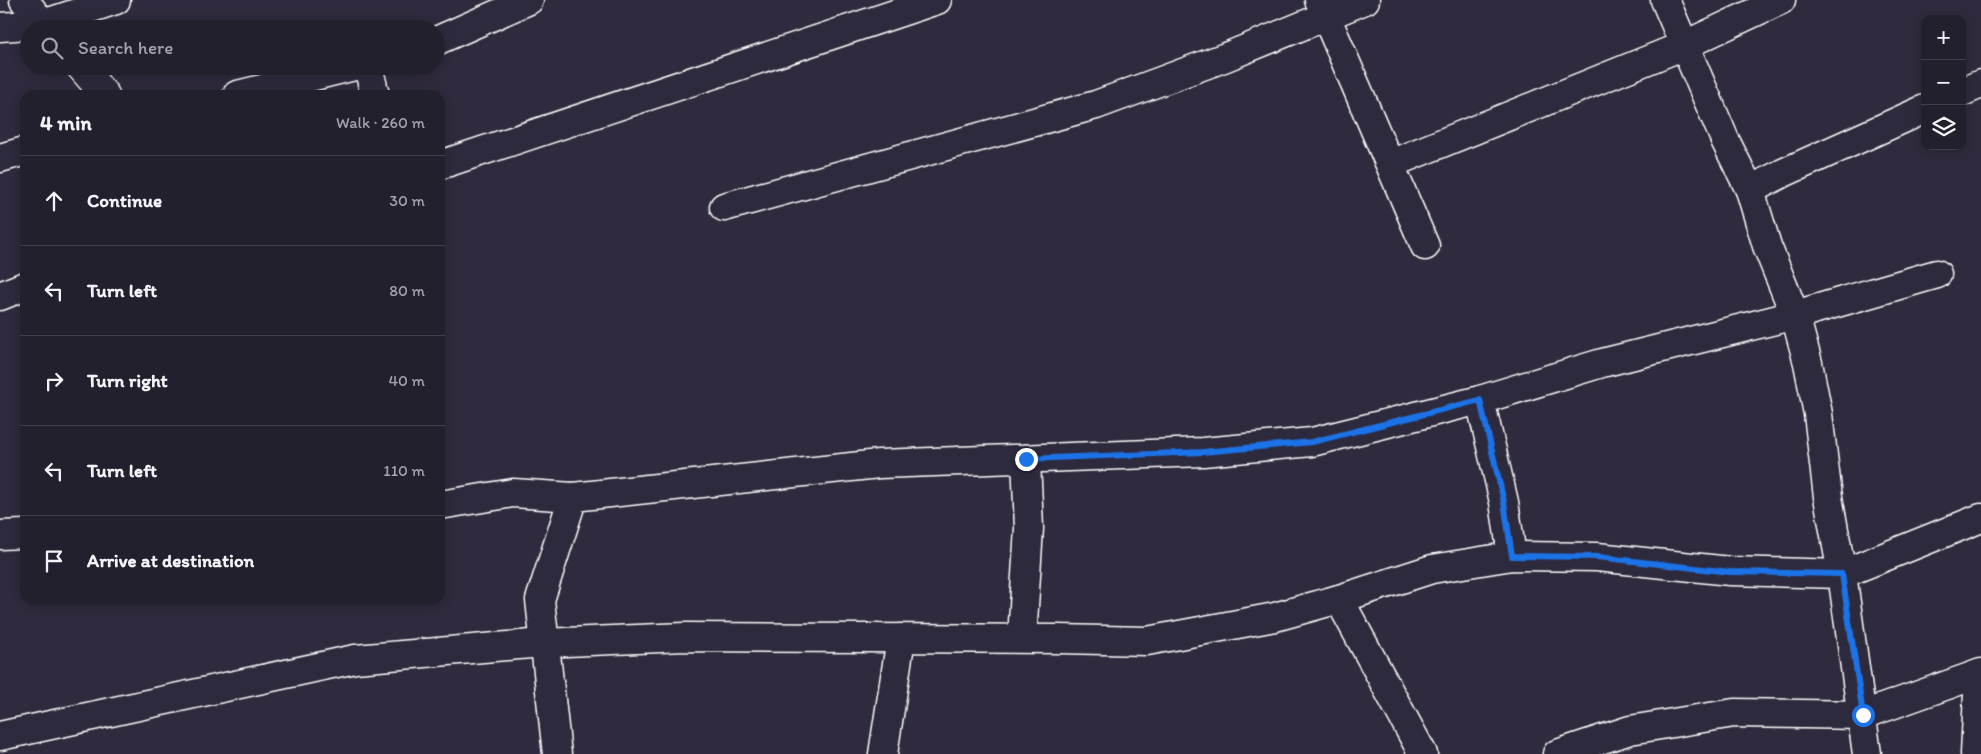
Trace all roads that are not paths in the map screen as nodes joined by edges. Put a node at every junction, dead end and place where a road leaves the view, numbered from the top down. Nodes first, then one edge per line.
1 (24, 0) edge
2 (116, 0) edge
3 (529, 0) edge
4 (937, 0) edge
5 (1365, 0) edge
6 (1665, 0) edge
7 (1781, 0) edge
8 (1323, 8) edge
9 (40, 20) edge
10 (61, 20) edge
11 (0, 27) edge
12 (20, 27) edge
13 (445, 38) edge
14 (1684, 45) junction
15 (88, 75) edge
16 (318, 75) edge
17 (370, 75) edge
18 (1981, 84) edge
19 (101, 90) edge
20 (257, 90) edge
21 (374, 90) edge
22 (1966, 90) edge
23 (1921, 111) edge
24 (20, 152) edge
25 (0, 158) edge
26 (445, 163) edge
27 (1390, 164) junction
28 (1750, 190) junction
29 (724, 207) dead end
30 (1425, 246) dead end
31 (1938, 274) dead end
32 (20, 288) edge
33 (0, 296) edge
34 (1795, 315) junction
35 (1480, 400) junction
36 (1026, 459) junction
37 (573, 497) junction
38 (445, 503) edge
39 (1981, 518) edge
40 (20, 534) edge
41 (0, 535) edge
42 (1512, 556) junction
43 (1842, 574) junction
44 (1339, 599) junction
45 (901, 638) junction
46 (1022, 638) junction
47 (543, 643) junction
48 (1980, 674) edge
49 (1863, 715) junction
50 (0, 736) edge
51 (557, 754) edge
52 (883, 754) edge
53 (1423, 754) edge
54 (1557, 754) edge
55 (1867, 754) edge
56 (1975, 754) edge

1 - 9 street
2 - 10 street
3 - 13 street
4 - 26 street
5 - 8 street
6 - 14 street
7 - 14 street
8 - 27 street
8 - 29 street
11 - 12 street
14 - 27 street
14 - 28 street
15 - 19 street
16 - 20 street
17 - 21 street
18 - 22 street
23 - 28 street
24 - 25 street
27 - 30 street
28 - 34 street
31 - 34 street
32 - 33 street
34 - 35 street
34 - 43 street
35 - 36 street
35 - 42 street
36 - 37 street
36 - 46 street
37 - 38 street
37 - 47 street
39 - 43 street
40 - 41 street
42 - 43 street
42 - 44 street
43 - 49 street
44 - 46 street
44 - 53 street
45 - 46 street
45 - 47 street
45 - 52 street
47 - 50 street
47 - 51 street
48 - 49 street
48 - 56 street
49 - 54 street
49 - 55 street

